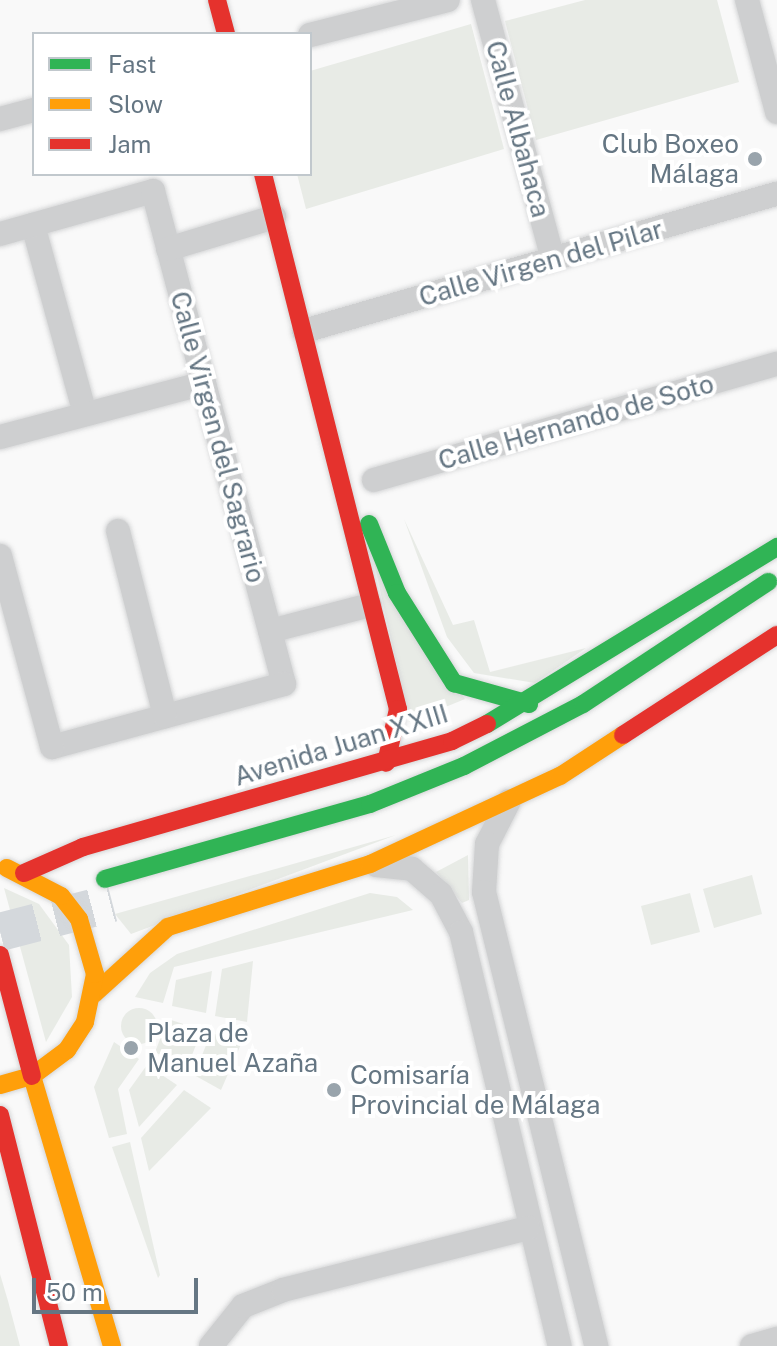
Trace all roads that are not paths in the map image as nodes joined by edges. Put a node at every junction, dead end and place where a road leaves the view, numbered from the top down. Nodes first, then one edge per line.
1 (217, 0) edge
2 (448, 0) edge
3 (483, 0) edge
4 (747, 0) edge
5 (225, 32) edge
6 (312, 34) edge
7 (32, 111) edge
8 (777, 112) edge
9 (0, 119) edge
10 (264, 176) edge
11 (777, 194) edge
12 (274, 217) junction
13 (33, 225) junction
14 (0, 234) edge
15 (168, 249) junction
16 (553, 259) junction
17 (304, 331) junction
18 (777, 364) edge
19 (204, 383) junction
20 (85, 414) junction
21 (0, 437) edge
22 (332, 437) junction
23 (374, 480) dead end
24 (118, 531) dead end
25 (777, 547) edge
26 (0, 556) edge
27 (777, 575) edge
28 (370, 605) junction
29 (270, 631) junction
30 (777, 635) edge
31 (661, 679) dead end
32 (529, 704) junction
33 (165, 716) junction
34 (558, 742) dead end
35 (386, 763) junction
36 (509, 801) junction
37 (7, 864) edge
38 (370, 864) junction
39 (105, 879) dead end
40 (0, 955) edge
41 (470, 974) junction
42 (506, 983) junction
43 (94, 994) junction
44 (32, 1076) junction
45 (0, 1085) edge
46 (0, 1115) edge
47 (528, 1228) junction
48 (777, 1339) edge
49 (59, 1346) edge
50 (112, 1346) edge
51 (211, 1346) edge
52 (560, 1346) edge
53 (596, 1346) edge
54 (752, 1346) edge

1 - 5 main road
2 - 6 street
3 - 16 street, Calle Albahaca
4 - 8 street
7 - 9 street
10 - 12 main road
11 - 16 street, Calle Virgen del Pilar
12 - 15 street
12 - 17 main road
13 - 14 street
13 - 15 street, Calle Virgen del Sagrario
13 - 20 street
15 - 19 street, Calle Virgen del Sagrario
16 - 17 street, Calle Virgen del Pilar
17 - 22 main road
18 - 23 street, Calle Hernando de Soto
19 - 20 street
19 - 29 street, Calle Virgen del Sagrario
20 - 21 street
22 - 28 main road
22 - 32 main road
24 - 33 street
25 - 32 main road, Avenida Juan XXIII
26 - 33 street
27 - 39 main road
28 - 29 street
28 - 35 main road
29 - 33 street, Calle Virgen del Sagrario
30 - 36 main road
31 - 34 main road
32 - 35 main road, Avenida Juan XXIII
35 - 37 main road, Avenida Juan XXIII
36 - 38 main road
36 - 42 street
37 - 43 main road
38 - 41 street
38 - 43 main road
40 - 44 main road
41 - 42 street
41 - 47 street
42 - 53 street
43 - 44 main road
44 - 45 main road
44 - 50 main road
46 - 49 main road
47 - 51 street
47 - 52 street
48 - 54 street

